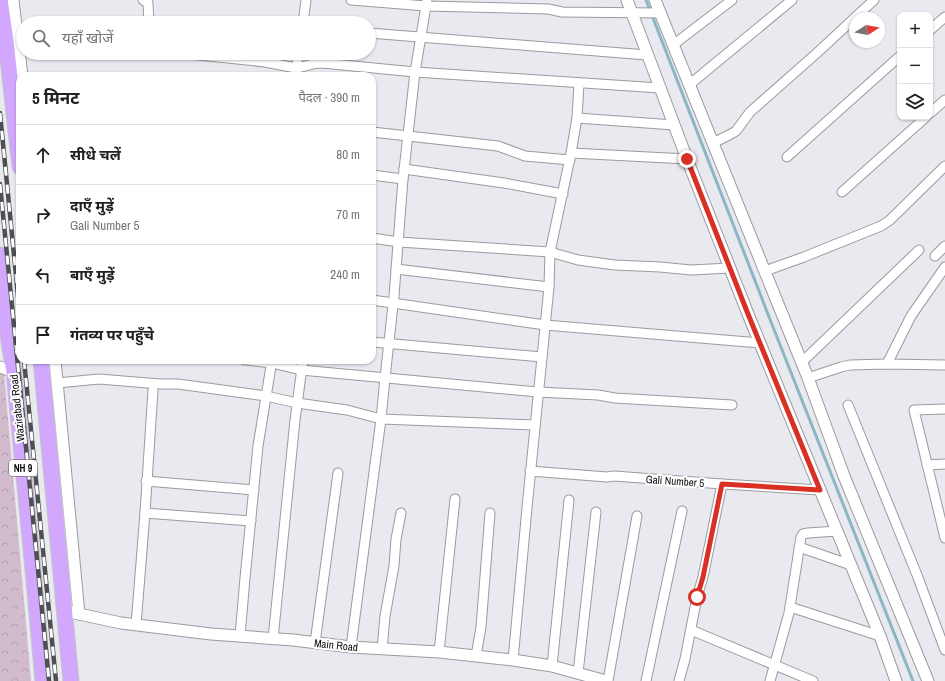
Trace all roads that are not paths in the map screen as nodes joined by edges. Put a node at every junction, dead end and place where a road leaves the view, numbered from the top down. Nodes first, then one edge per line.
1 (143, 0) edge
2 (306, 0) edge
3 (351, 0) edge
4 (627, 0) edge
5 (655, 0) edge
6 (732, 0) edge
7 (792, 0) edge
8 (874, 0) edge
9 (427, 3) edge
10 (4, 4) edge
11 (631, 12) junction
12 (660, 13) junction
13 (149, 16) edge
14 (304, 16) edge
15 (945, 17) edge
16 (933, 27) edge
17 (376, 34) edge
18 (422, 37) junction
19 (12, 41) edge
20 (673, 46) junction
21 (647, 54) junction
22 (16, 55) edge
23 (897, 59) edge
24 (17, 60) edge
25 (247, 60) edge
26 (297, 60) edge
27 (21, 72) edge
28 (296, 72) edge
29 (415, 72) junction
30 (579, 83) junction
31 (689, 85) junction
32 (660, 88) junction
33 (945, 100) edge
34 (16, 104) edge
35 (933, 110) edge
36 (576, 118) junction
37 (923, 120) edge
38 (674, 124) junction
39 (376, 133) edge
40 (408, 137) junction
41 (713, 143) junction
42 (570, 156) junction
43 (787, 157) dead end
44 (687, 159) junction
45 (945, 166) edge
46 (404, 169) junction
47 (376, 176) edge
48 (403, 179) junction
49 (842, 192) dead end
50 (563, 194) junction
51 (376, 239) edge
52 (399, 242) junction
53 (945, 246) edge
54 (919, 250) dead end
55 (550, 252) junction
56 (0, 255) edge
57 (935, 256) dead end
58 (945, 267) edge
59 (730, 268) junction
60 (396, 269) junction
61 (765, 271) junction
62 (549, 288) junction
63 (376, 301) edge
64 (393, 303) junction
65 (545, 325) junction
66 (376, 342) edge
67 (4, 343) edge
68 (760, 343) junction
69 (388, 344) junction
70 (542, 357) junction
71 (801, 363) junction
72 (41, 364) edge
73 (55, 364) edge
74 (271, 364) edge
75 (282, 364) edge
76 (303, 364) edge
77 (887, 364) junction
78 (945, 365) edge
79 (7, 370) edge
80 (302, 370) junction
81 (385, 378) junction
82 (808, 378) junction
83 (57, 383) junction
84 (153, 390) dead end
85 (538, 392) junction
86 (266, 396) junction
87 (297, 403) junction
88 (732, 404) dead end
89 (848, 406) dead end
90 (945, 409) edge
91 (381, 419) junction
92 (535, 425) junction
93 (945, 464) edge
94 (927, 465) junction
95 (530, 471) junction
96 (338, 473) dead end
97 (146, 481) junction
98 (722, 484) junction
99 (254, 490) junction
100 (820, 490) junction
101 (455, 499) dead end
102 (569, 500) dead end
103 (941, 504) edge
104 (682, 511) dead end
105 (596, 512) dead end
106 (145, 513) junction
107 (401, 513) dead end
108 (490, 513) dead end
109 (637, 516) dead end
110 (251, 521) junction
111 (944, 527) edge
112 (837, 531) junction
113 (945, 538) edge
114 (799, 547) junction
115 (851, 565) junction
116 (790, 607) junction
117 (72, 613) junction
118 (136, 625) junction
119 (691, 630) junction
120 (240, 636) junction
121 (880, 636) junction
122 (273, 639) junction
123 (315, 643) junction
124 (351, 647) junction
125 (382, 648) junction
126 (945, 650) edge
127 (439, 652) junction
128 (476, 656) junction
129 (512, 660) junction
130 (774, 664) junction
131 (552, 666) junction
132 (578, 673) junction
133 (43, 681) edge
134 (71, 681) edge
135 (607, 681) edge
136 (646, 681) edge
137 (679, 681) edge
138 (770, 681) edge
139 (813, 681) edge
140 (896, 681) edge
141 (928, 681) edge

1 - 13 street
2 - 14 street
3 - 9 street
4 - 11 street
5 - 12 street
6 - 20 street
7 - 31 street
8 - 41 street
9 - 11 street
9 - 18 street
10 - 19 highway
11 - 12 street
11 - 21 street
12 - 20 street
15 - 16 street
17 - 18 street
18 - 21 street
18 - 29 street
19 - 22 street
19 - 34 highway
20 - 31 street
21 - 32 street
23 - 43 street
24 - 27 street
25 - 28 street
26 - 28 street
28 - 29 street
29 - 30 street
29 - 40 street
30 - 32 street
30 - 36 street
31 - 41 street
32 - 38 street
33 - 35 street
36 - 38 street
36 - 42 street
37 - 49 street
38 - 44 street
39 - 40 street
40 - 42 street
40 - 46 street
41 - 61 street
42 - 44 street
42 - 50 street
44 - 59 street
45 - 61 street
46 - 48 street
46 - 50 street
47 - 48 street
48 - 52 street
50 - 55 street
51 - 52 street
52 - 55 street
52 - 60 street
53 - 57 street
54 - 71 street
55 - 59 street
55 - 62 street
56 - 67 highway, Wazirabad Road / NH 9
58 - 77 street
59 - 68 street
60 - 62 street
60 - 64 street
61 - 71 street
62 - 65 street
63 - 64 street
64 - 65 street
64 - 69 street
65 - 68 street
65 - 70 street
66 - 69 street
67 - 79 highway, Wazirabad Road / NH 9
68 - 100 street
69 - 70 street
69 - 81 street
70 - 85 street
71 - 82 street
72 - 117 highway, NH 9
73 - 83 street
74 - 86 street
75 - 80 street
76 - 80 street
77 - 78 street
77 - 82 street
79 - 133 highway, Wazirabad Road / NH 9
80 - 81 street
80 - 87 street
81 - 85 street
81 - 91 street
82 - 141 street
83 - 86 street
83 - 117 street
84 - 97 street
85 - 88 street
85 - 92 street
86 - 87 street
86 - 99 street
87 - 91 street
87 - 122 street
89 - 126 street
90 - 94 street
91 - 92 street
91 - 124 street
92 - 95 street
93 - 94 street
94 - 103 street
95 - 98 street, Gali Number 5
95 - 129 street
96 - 123 street
97 - 99 street
97 - 106 street
98 - 100 street, Gali Number 5
98 - 119 street
99 - 110 street
100 - 112 street
101 - 127 street
102 - 131 street
103 - 111 street
104 - 136 street
105 - 132 street
106 - 110 street
106 - 118 street
107 - 125 street
108 - 128 street
109 - 135 street
110 - 120 street
111 - 113 street
112 - 114 street
112 - 115 street
114 - 115 street
114 - 116 street
115 - 121 street
116 - 121 street
116 - 130 street
117 - 118 street, Main Road
117 - 134 highway, NH 9
118 - 120 street, Main Road
119 - 130 street
119 - 137 street
120 - 122 street, Main Road
121 - 140 street
122 - 123 street, Main Road
123 - 124 street, Main Road
124 - 125 street, Main Road
125 - 127 street, Main Road
127 - 128 street, Main Road
128 - 129 street, Main Road
129 - 131 street, Main Road
130 - 138 street
130 - 139 street
131 - 132 street, Main Road
132 - 135 street, Main Road

